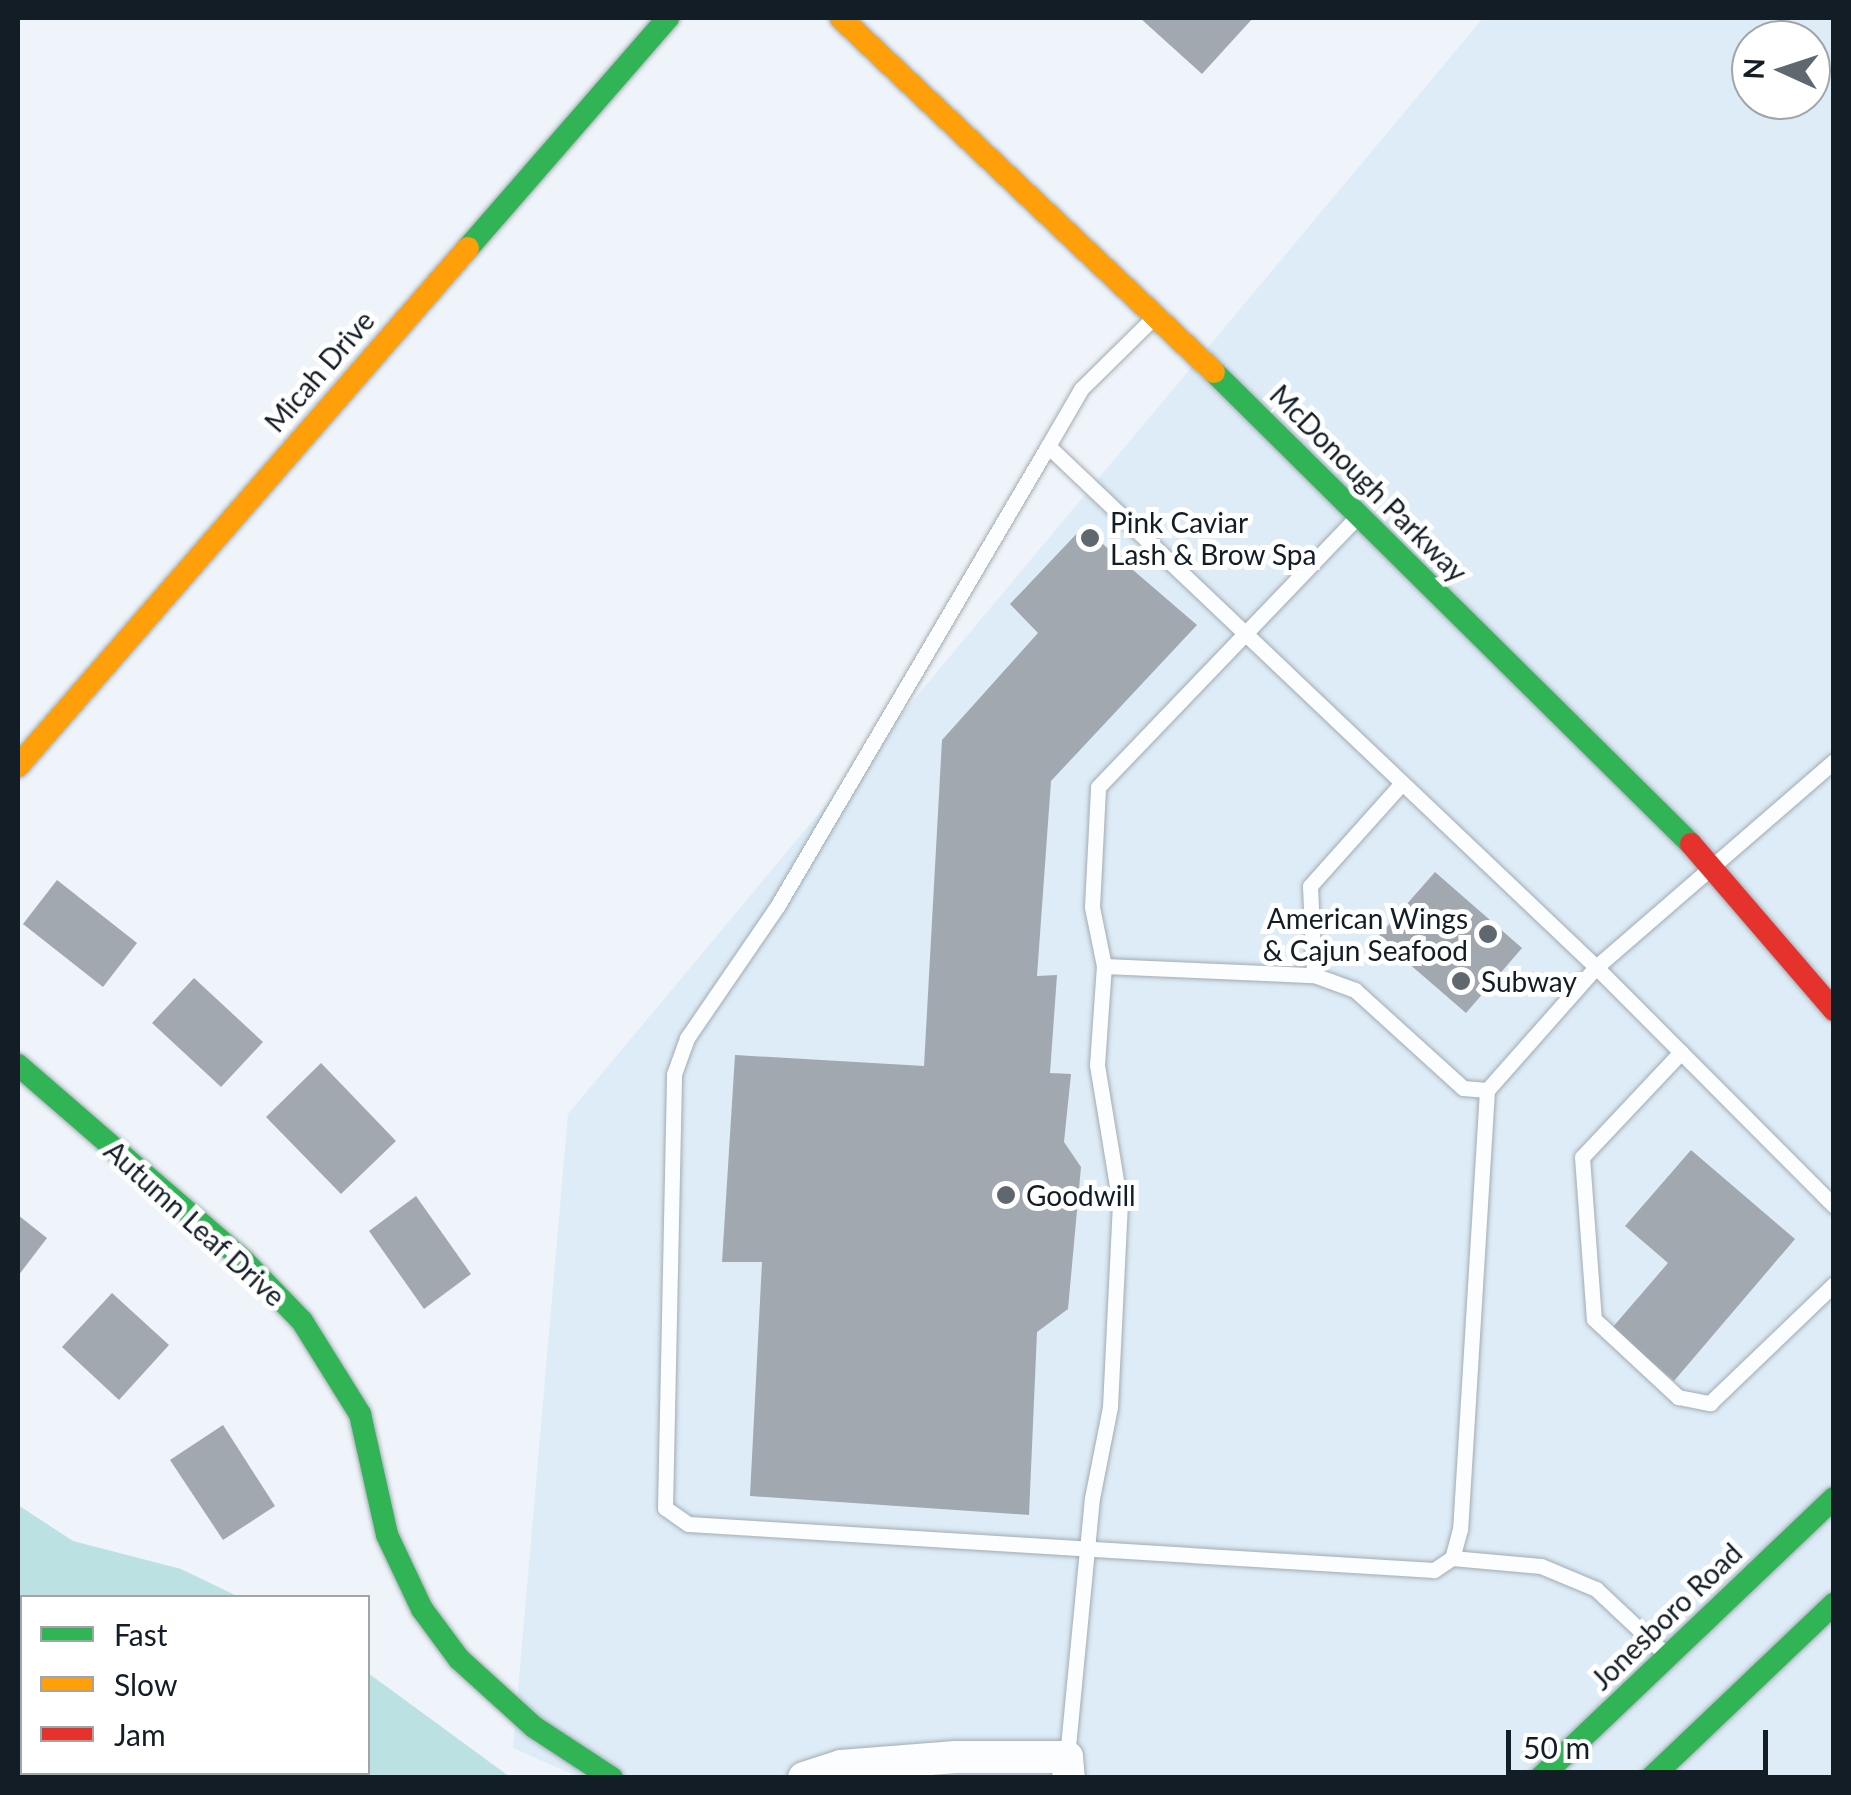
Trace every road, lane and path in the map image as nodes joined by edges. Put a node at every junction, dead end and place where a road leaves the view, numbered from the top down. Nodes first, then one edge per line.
1 (668, 18) edge
2 (841, 18) edge
3 (1156, 315) junction
4 (1048, 446) junction
5 (1359, 516) junction
6 (1244, 634) junction
7 (1834, 761) edge
8 (18, 766) edge
9 (1402, 783) junction
10 (1712, 864) junction
11 (1104, 966) junction
12 (1596, 967) junction
13 (1314, 975) junction
14 (1834, 1010) edge
15 (1681, 1052) junction
16 (18, 1064) edge
17 (1487, 1090) junction
18 (1834, 1206) edge
19 (1834, 1284) edge
20 (1834, 1498) edge
21 (1086, 1548) junction
22 (1452, 1558) junction
23 (1830, 1615) edge
24 (1668, 1657) junction
25 (1068, 1767) edge
26 (612, 1778) edge
27 (804, 1778) edge
28 (1540, 1778) edge
29 (1651, 1778) edge

1 - 8 street, Micah Drive
2 - 3 street, McDonough Parkway
3 - 4 lane
3 - 5 street, McDonough Parkway
4 - 6 lane
4 - 21 lane
5 - 6 lane
5 - 10 street, McDonough Parkway
6 - 9 lane
6 - 11 lane
7 - 10 lane
9 - 12 lane
9 - 13 lane
10 - 12 lane
10 - 14 street, McDonough Parkway
11 - 13 lane
11 - 21 lane
12 - 15 lane
12 - 17 lane
13 - 17 lane
15 - 18 lane
15 - 19 lane
16 - 26 street, Autumn Leaf Drive
17 - 22 lane
20 - 24 street, Jonesboro Road
21 - 22 lane
21 - 25 lane
22 - 24 lane
23 - 29 street
24 - 28 street, Jonesboro Road
25 - 27 street

